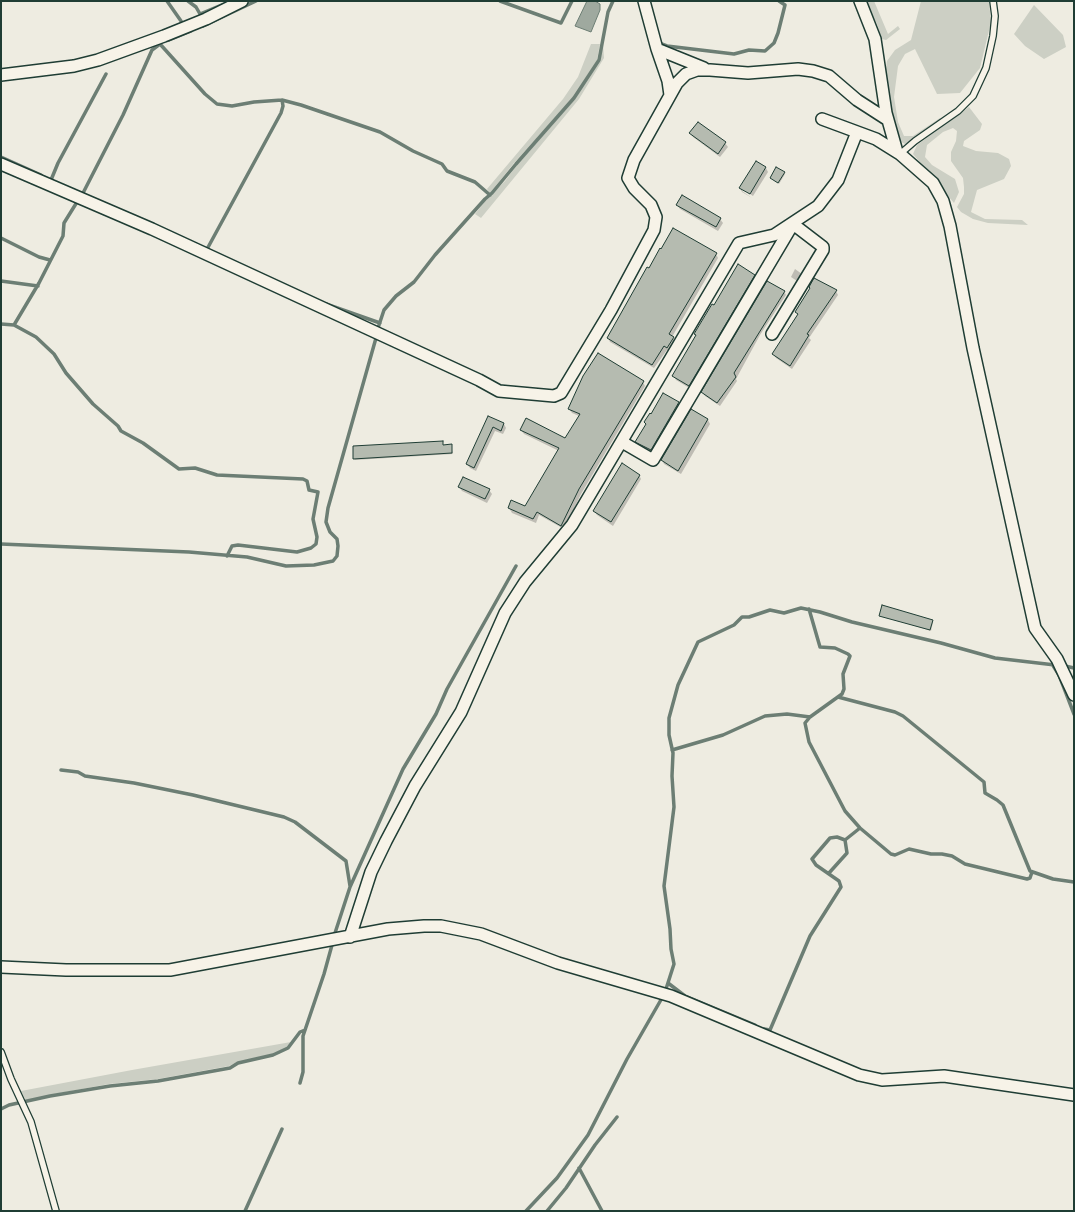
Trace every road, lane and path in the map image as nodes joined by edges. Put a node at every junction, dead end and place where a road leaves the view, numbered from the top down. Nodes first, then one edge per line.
1 (242, 1) edge
2 (644, 1) edge
3 (860, 1) edge
4 (993, 1) edge
5 (657, 49) junction
6 (710, 70) junction
7 (1, 75) edge
8 (670, 95) junction
9 (822, 119) dead end
10 (888, 120) junction
11 (857, 132) junction
12 (898, 153) junction
13 (1, 164) edge
14 (793, 224) junction
15 (772, 334) dead end
16 (622, 442) junction
17 (1074, 695) edge
18 (350, 937) junction
19 (1, 967) edge
20 (1, 1052) edge
21 (1074, 1094) edge
22 (56, 1211) edge

1 - 7 street
2 - 5 street
3 - 10 street
4 - 12 lane
5 - 6 street
5 - 8 street
6 - 8 street
6 - 10 street
8 - 13 street
9 - 11 street
10 - 12 street
11 - 12 street
11 - 14 street
12 - 17 street
14 - 15 street
14 - 16 street
14 - 16 street
16 - 18 street
18 - 19 street
18 - 21 street
20 - 22 lane

